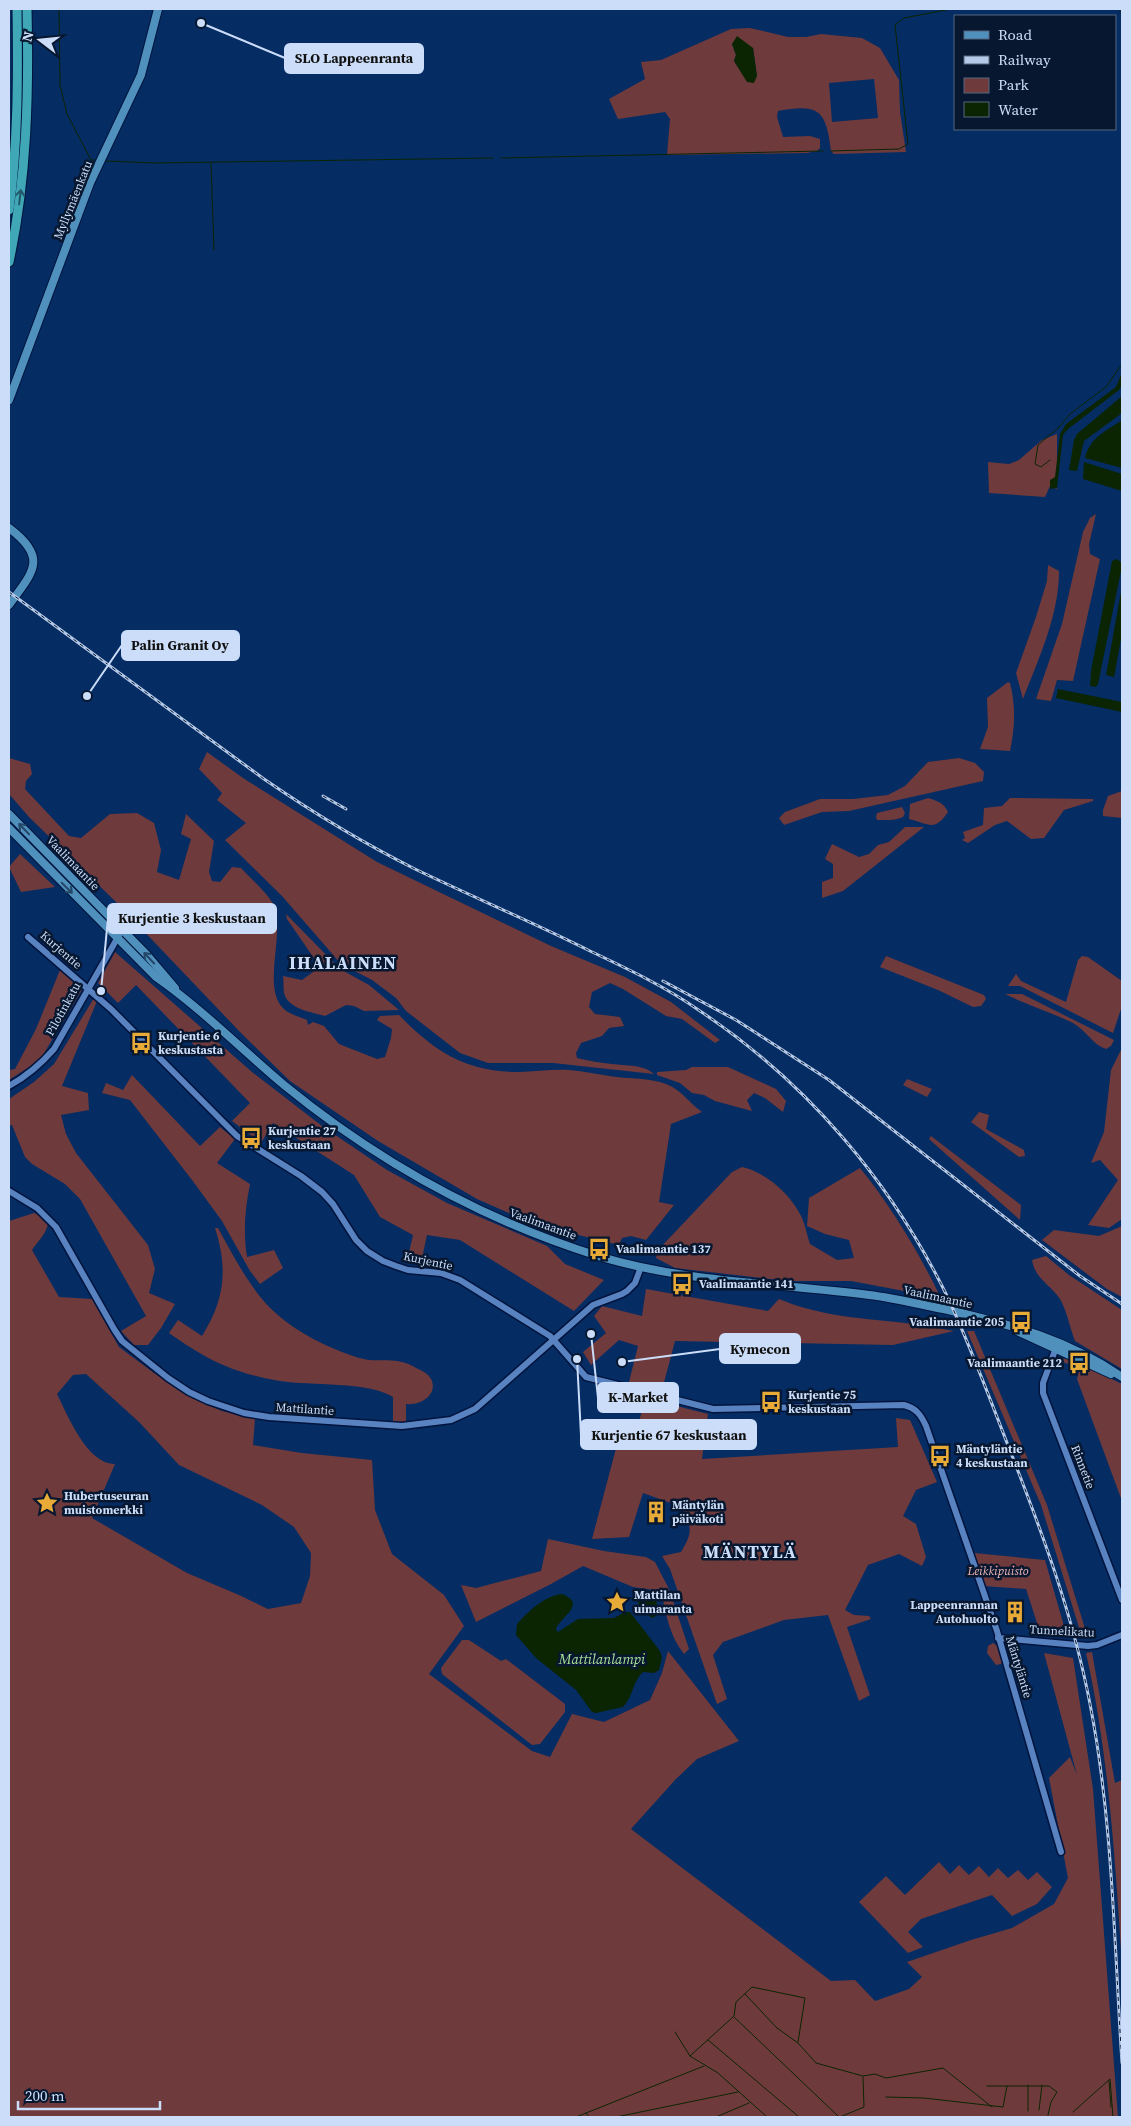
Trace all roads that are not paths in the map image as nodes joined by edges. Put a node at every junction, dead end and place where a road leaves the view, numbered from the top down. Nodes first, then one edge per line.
1 (17, 9) edge
2 (27, 9) edge
3 (158, 9) edge
4 (9, 210) edge
5 (9, 262) edge
6 (9, 400) edge
7 (9, 528) edge
8 (9, 605) edge
9 (9, 814) edge
10 (9, 828) edge
11 (122, 930) junction
12 (28, 937) dead end
13 (117, 938) junction
14 (88, 988) junction
15 (181, 995) junction
16 (9, 1086) edge
17 (9, 1191) edge
18 (641, 1267) junction
19 (554, 1340) junction
20 (1057, 1345) junction
21 (1122, 1378) edge
22 (914, 1408) joint
23 (1122, 1600) edge
24 (1122, 1635) edge
25 (998, 1638) junction
26 (1061, 1852) dead end

1 - 4 highway
5 -> 2 highway
3 - 6 main road, Myllymäenkatu
7 - 8 main road
11 -> 9 main road, Vaalimaantie
10 -> 13 main road, Vaalimaantie
11 - 13 street, Pilotinkatu
15 -> 11 main road, Vaalimaantie
12 - 14 street, Kurjentie
13 - 14 street, Pilotinkatu
13 - 15 main road, Vaalimaantie
14 - 16 street, Pilotinkatu
14 - 19 street, Kurjentie
15 - 18 main road, Vaalimaantie
17 - 19 street, Mattilantie
18 - 19 street, Mattilantie
18 - 20 main road, Vaalimaantie
19 - 22 street, Kurjentie
20 - 21 main road, Vaalimaantie
20 - 23 street, Rinnetie
22 - 25 street, Mäntyläntie
24 - 25 street, Tunnelikatu
25 - 26 street, Mäntyläntie

